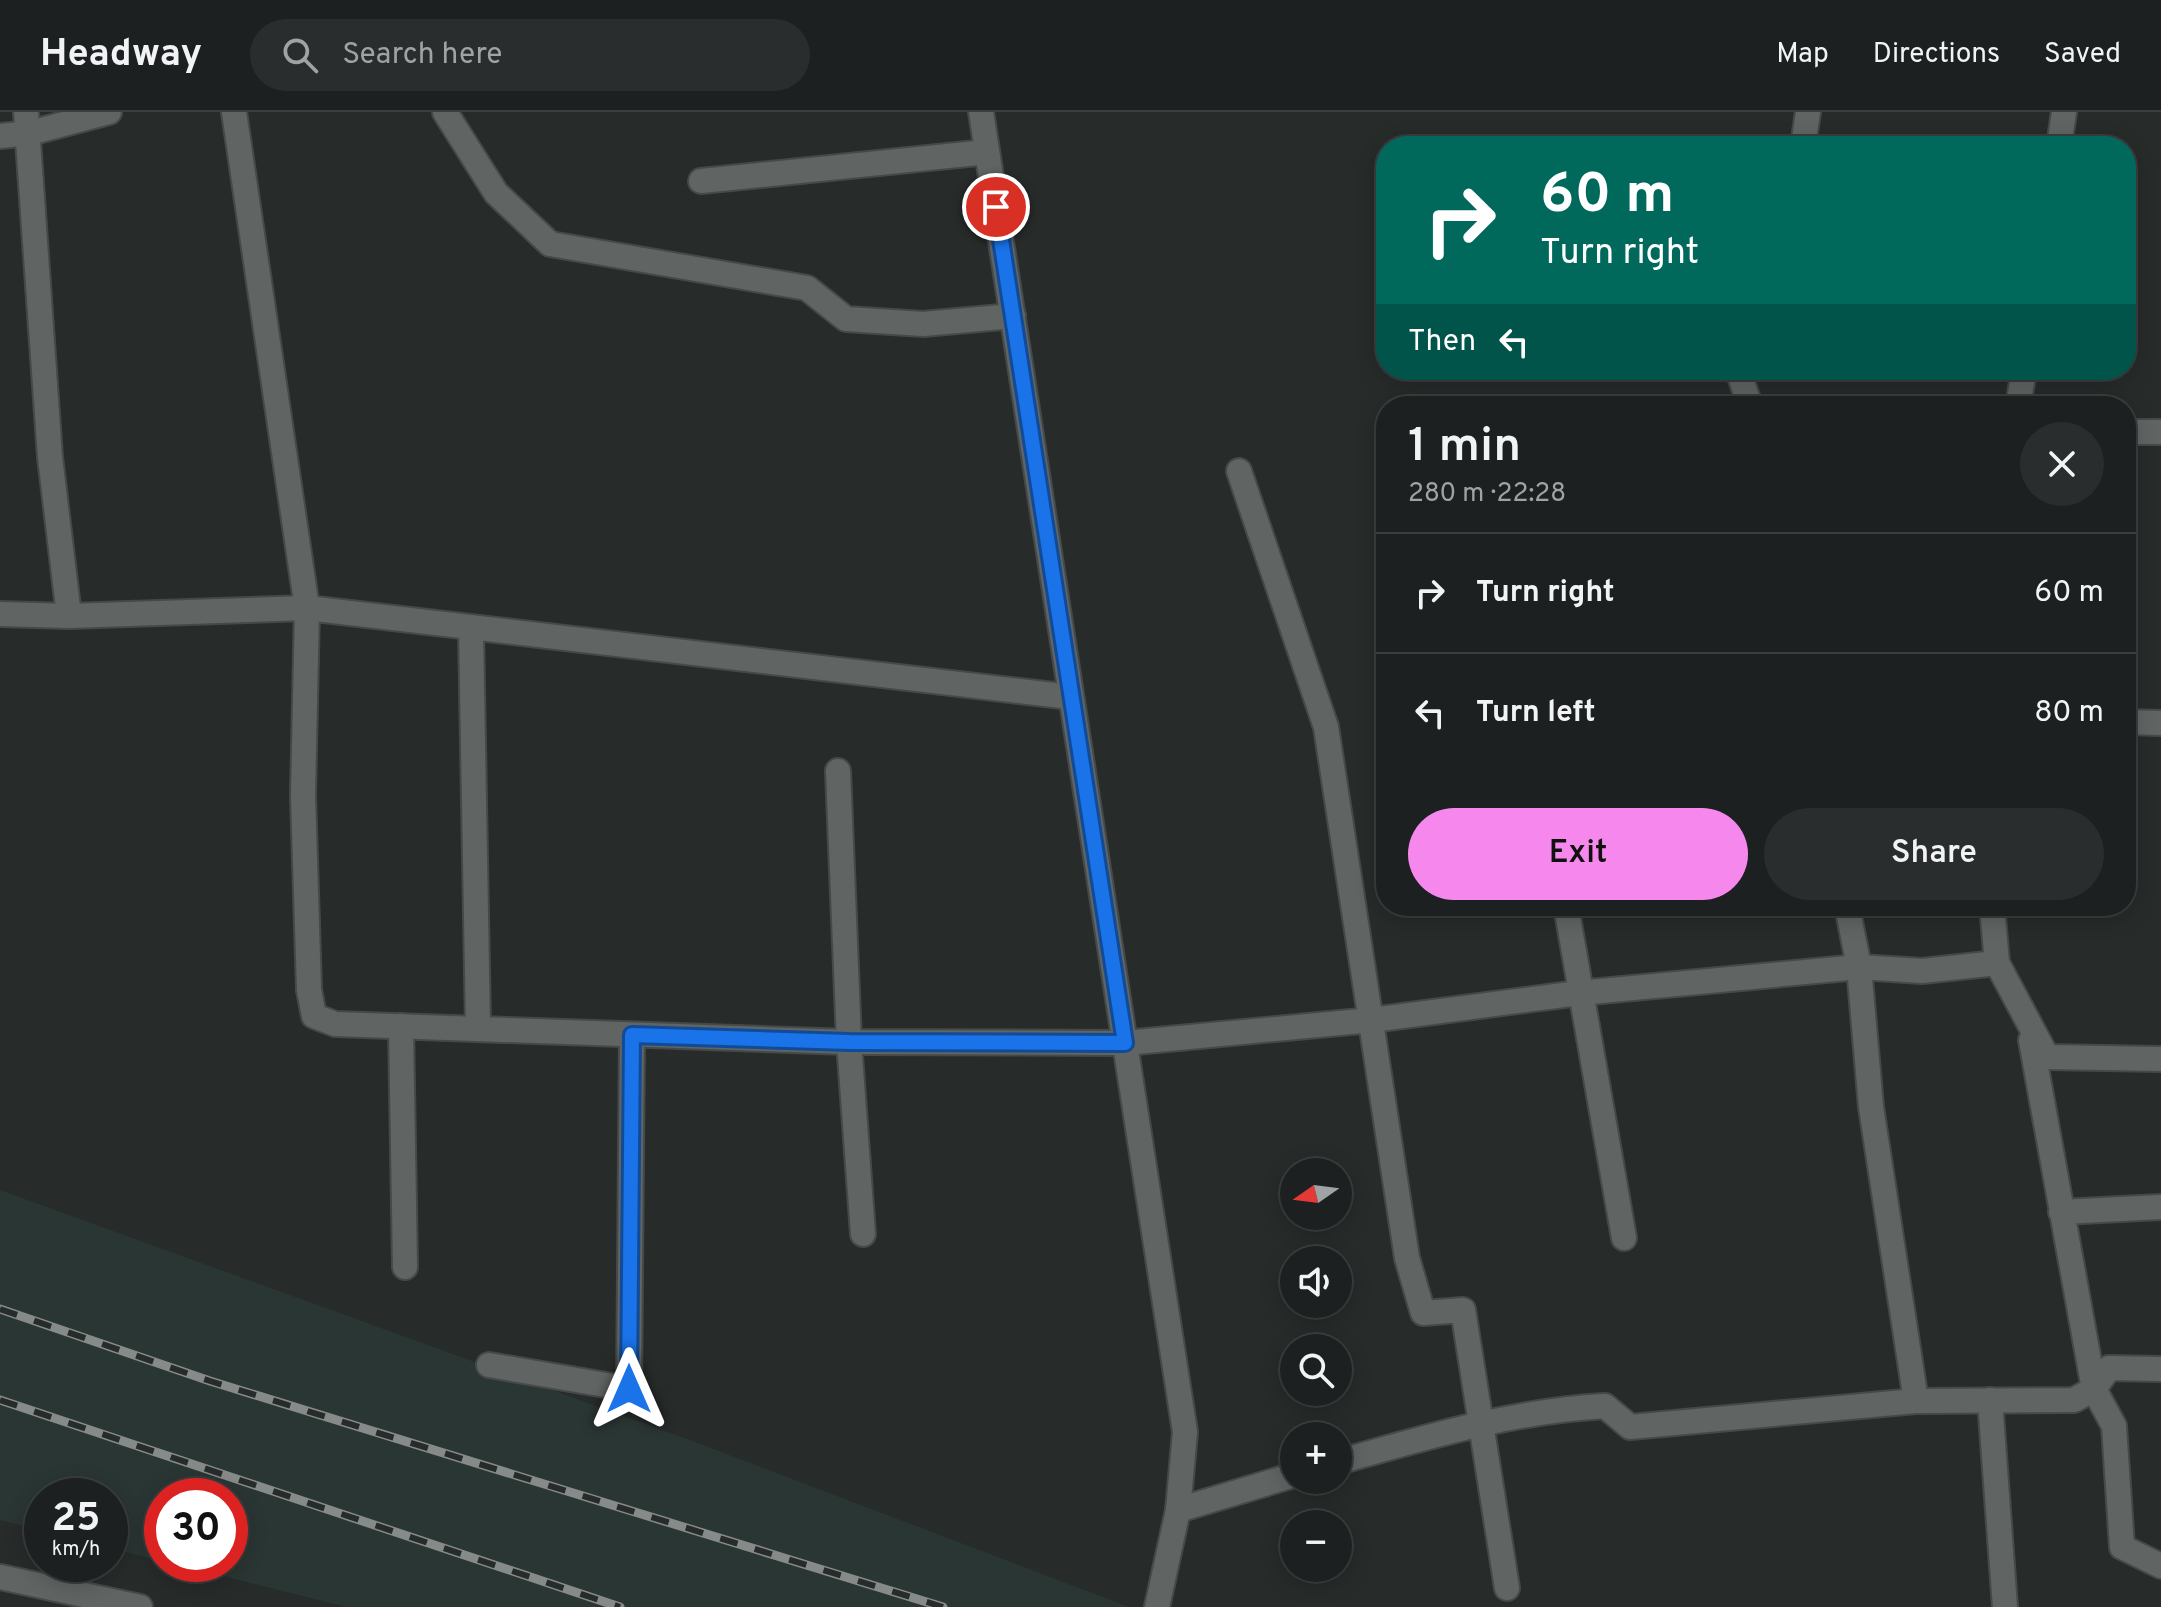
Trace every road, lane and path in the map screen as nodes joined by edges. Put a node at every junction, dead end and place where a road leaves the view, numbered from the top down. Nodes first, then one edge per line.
1 (109, 112) edge
2 (234, 112) edge
3 (445, 112) edge
4 (981, 112) edge
5 (1808, 112) edge
6 (2064, 112) edge
7 (28, 122) edge
8 (0, 136) edge
9 (1804, 136) edge
10 (2060, 136) edge
11 (987, 152) junction
12 (701, 181) dead end
13 (1013, 316) junction
14 (2136, 432) edge
15 (2161, 432) edge
16 (1239, 471) dead end
17 (307, 608) junction
18 (0, 614) edge
19 (69, 616) junction
20 (471, 630) junction
21 (1071, 697) junction
22 (2136, 722) edge
23 (2161, 723) edge
24 (838, 771) dead end
25 (1567, 916) edge
26 (1849, 916) edge
27 (1993, 916) edge
28 (1997, 963) junction
29 (1859, 967) junction
30 (1579, 993) junction
31 (1372, 1020) junction
32 (2028, 1022) junction
33 (401, 1026) junction
34 (478, 1028) junction
35 (632, 1035) junction
36 (849, 1042) junction
37 (1125, 1043) junction
38 (2161, 1059) edge
39 (2161, 1207) edge
40 (2061, 1212) junction
41 (863, 1234) dead end
42 (1624, 1238) dead end
43 (405, 1267) dead end
44 (489, 1365) dead end
45 (2161, 1369) edge
46 (2094, 1389) junction
47 (1990, 1400) junction
48 (1916, 1401) junction
49 (1479, 1422) junction
50 (1352, 1458) edge
51 (1280, 1479) edge
52 (1178, 1510) junction
53 (2161, 1566) edge
54 (0, 1577) edge
55 (1507, 1588) dead end
56 (140, 1607) edge
57 (1157, 1607) edge
58 (2005, 1607) edge

1 - 7 street
2 - 17 street
3 - 13 street
4 - 11 street
5 - 9 street
6 - 10 street
7 - 8 street
7 - 19 street
11 - 12 street
11 - 13 street
13 - 21 street
14 - 15 street
16 - 31 street
17 - 19 street
17 - 20 street
17 - 33 street
18 - 19 street
20 - 21 street
20 - 34 street
21 - 37 street
22 - 23 street
24 - 36 street
25 - 30 street
26 - 29 street
27 - 28 street
28 - 29 street
28 - 32 street
29 - 30 street
29 - 48 street
30 - 31 street
30 - 42 street
31 - 37 street
31 - 49 street
32 - 38 street
32 - 40 street
33 - 34 street
33 - 43 street
34 - 35 street
35 - 36 street
35 - 44 street
36 - 37 street
36 - 41 street
37 - 52 street
39 - 40 street
40 - 46 street
45 - 46 street
46 - 47 street
46 - 53 street
47 - 48 street
47 - 58 street
48 - 49 street
49 - 50 street
49 - 55 street
51 - 52 street
52 - 57 street
54 - 56 street

